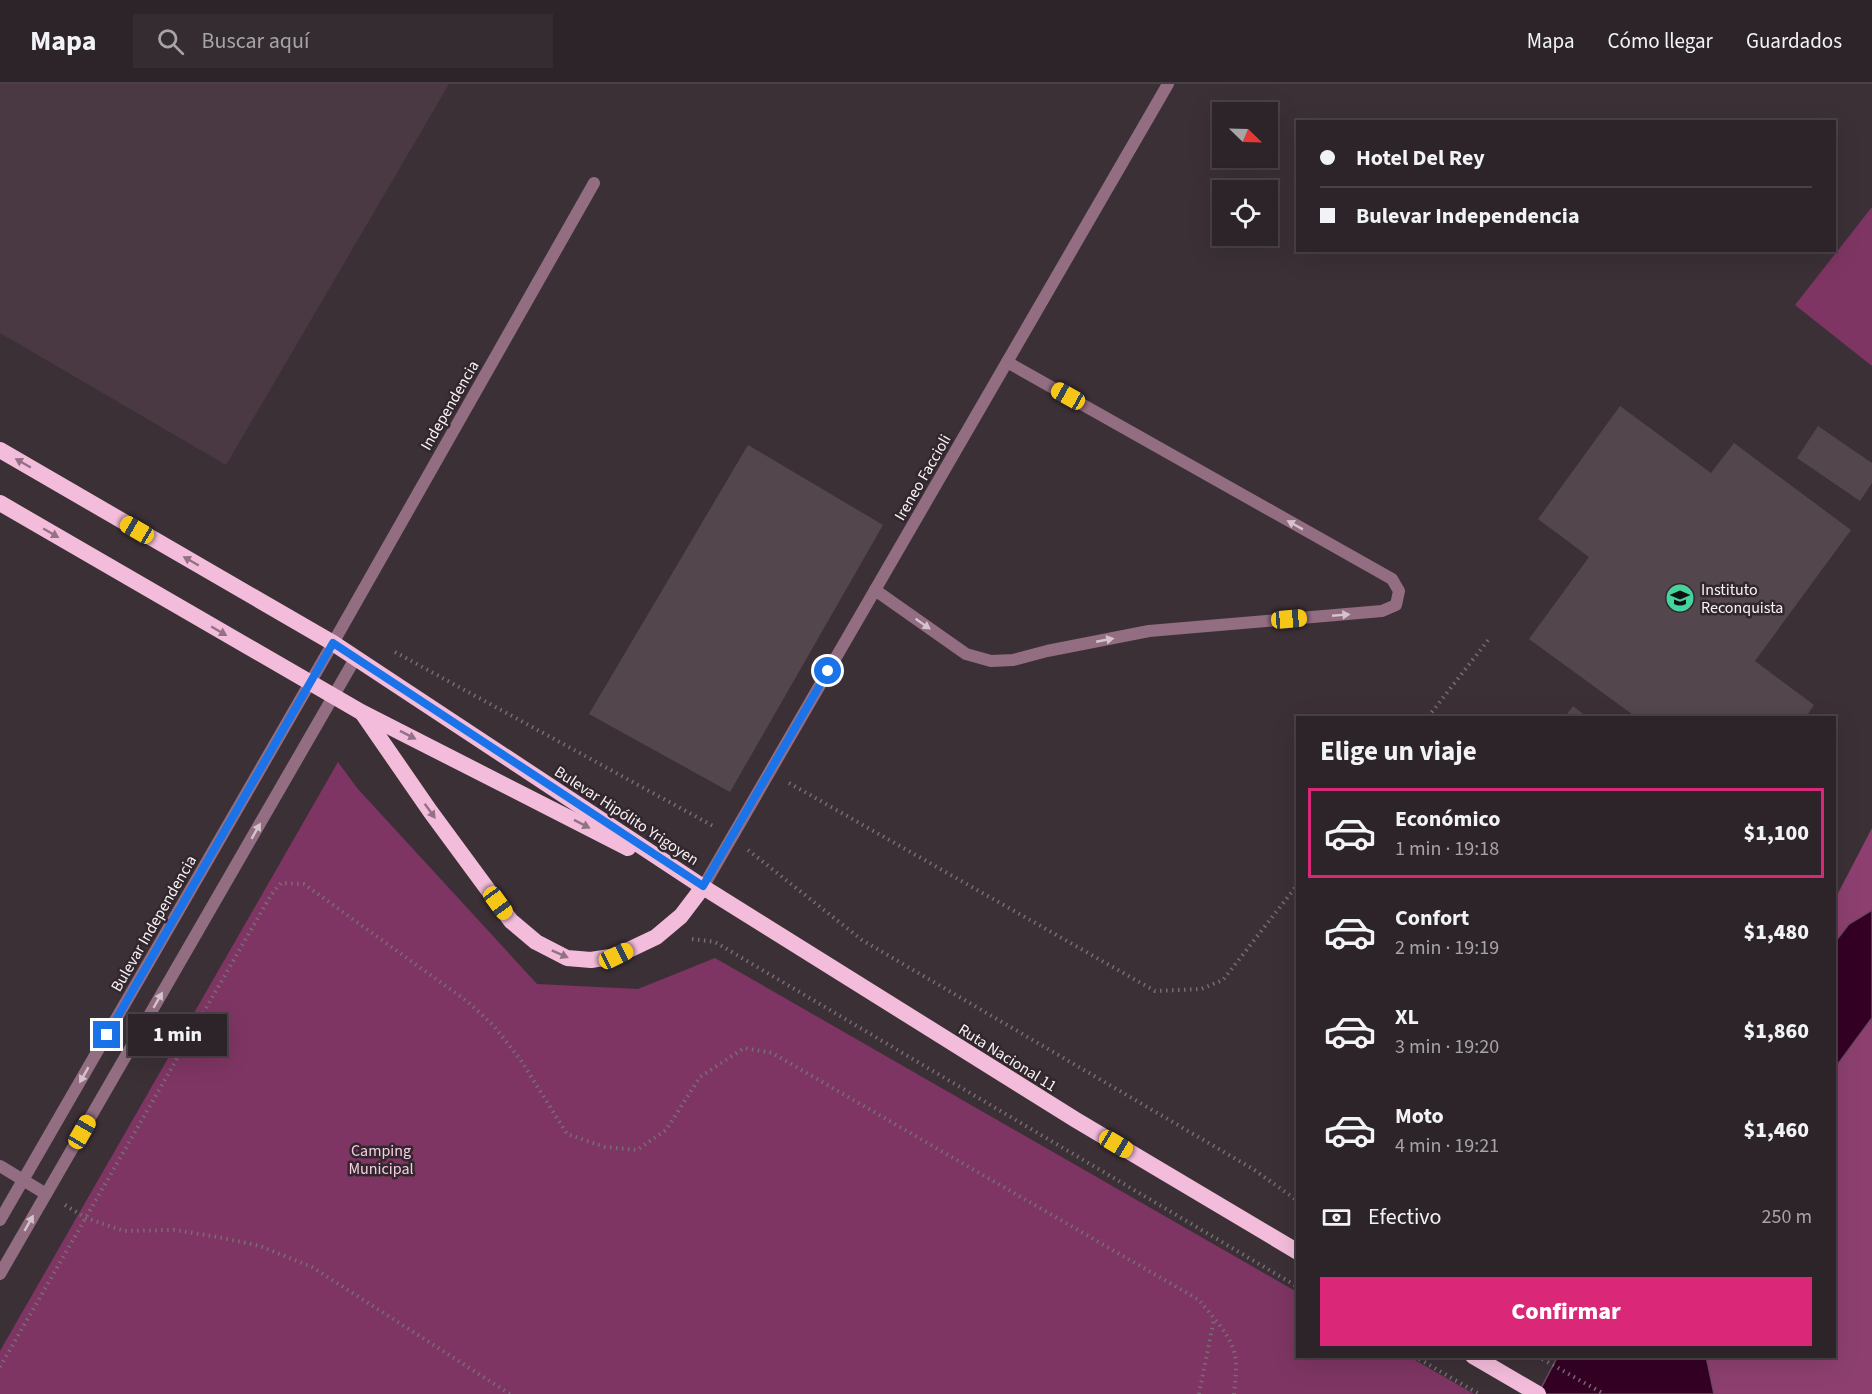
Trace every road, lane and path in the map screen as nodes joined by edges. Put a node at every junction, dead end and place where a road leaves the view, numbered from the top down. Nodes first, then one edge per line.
1 (1168, 84) edge
2 (594, 183) dead end
3 (1007, 362) junction
4 (0, 450) edge
5 (0, 503) edge
6 (875, 590) junction
7 (1489, 639) dead end
8 (333, 643) junction
9 (386, 647) dead end
10 (356, 657) junction
11 (310, 683) junction
12 (334, 697) junction
13 (361, 712) junction
14 (1429, 716) edge
15 (770, 773) junction
16 (732, 837) junction
17 (703, 886) junction
18 (1296, 887) edge
19 (0, 1166) edge
20 (23, 1180) junction
21 (46, 1194) junction
22 (1296, 1200) edge
23 (86, 1218) junction
24 (0, 1220) edge
25 (1296, 1251) edge
26 (0, 1274) edge
27 (1214, 1319) junction
28 (1417, 1358) edge
29 (1476, 1358) edge
30 (1541, 1358) edge
31 (0, 1367) edge
32 (510, 1394) edge
33 (1199, 1394) edge
34 (1234, 1394) edge
35 (1479, 1394) edge
36 (1538, 1394) edge
37 (1604, 1394) edge

1 - 3 street, Ireneo Faccioli
2 - 8 street, Independencia
3 - 6 street, Ireneo Faccioli
6 -> 3 street
8 -> 4 highway, Bulevar Hipólito Yrigoyen
5 -> 11 highway, Bulevar Hipólito Yrigoyen
6 - 15 street, Ireneo Faccioli
7 - 14 path
8 - 10 highway, Bulevar Hipólito Yrigoyen
8 - 11 street, Bulevar Independencia
9 - 16 path
10 - 12 street
10 - 17 highway, Bulevar Hipólito Yrigoyen
11 - 12 highway, Bulevar Hipólito Yrigoyen
11 -> 20 street, Bulevar Independencia
12 - 13 highway, Bulevar Hipólito Yrigoyen
21 -> 12 street
13 -> 17 highway, Bulevar Hipólito Yrigoyen
13 -> 17 highway
15 - 16 street, Ireneo Faccioli
15 - 18 path
16 - 17 street, Ireneo Faccioli
16 - 22 path
17 - 25 highway, Ruta Nacional 11
19 - 20 street
20 - 21 street
20 - 24 street, Bulevar Independencia
21 - 23 path
26 -> 21 street
23 - 27 path
23 - 31 path
23 - 32 path
27 - 33 path
27 - 34 path
28 - 35 path
29 - 36 highway
30 - 37 path

